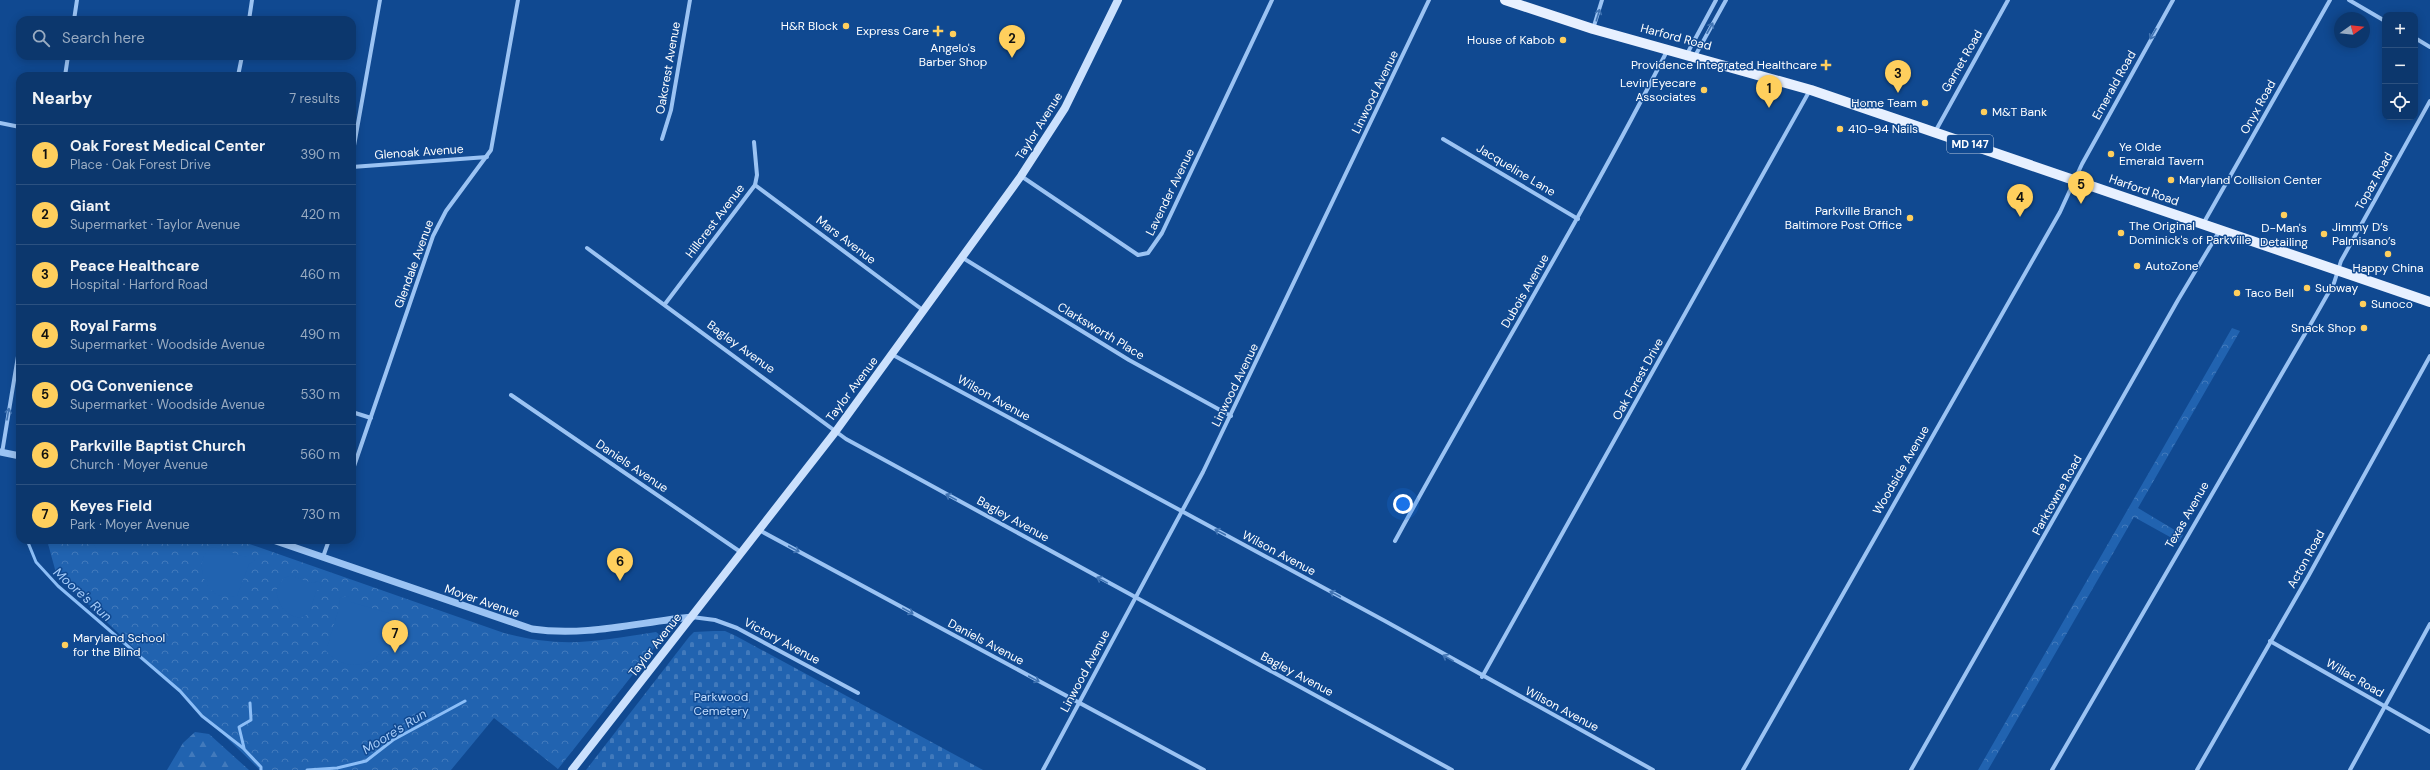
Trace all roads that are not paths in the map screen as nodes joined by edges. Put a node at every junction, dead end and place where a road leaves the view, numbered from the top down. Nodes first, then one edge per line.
1 (77, 0) edge
2 (252, 0) edge
3 (380, 0) edge
4 (518, 0) edge
5 (690, 0) edge
6 (1118, 0) edge
7 (1272, 0) edge
8 (1430, 0) edge
9 (1505, 0) edge
10 (1602, 0) edge
11 (1716, 0) edge
12 (1726, 0) edge
13 (2008, 0) edge
14 (2173, 0) edge
15 (2330, 0) edge
16 (2349, 0) edge
17 (75, 16) edge
18 (250, 16) edge
19 (2382, 19) edge
20 (1593, 29) junction
21 (2418, 40) edge
22 (2430, 47) edge
23 (1668, 49) junction
24 (1691, 55) junction
25 (67, 60) edge
26 (241, 60) edge
27 (66, 72) edge
28 (239, 72) edge
29 (1811, 90) junction
30 (2430, 101) edge
31 (0, 123) edge
32 (16, 126) edge
33 (1935, 132) junction
34 (356, 135) edge
35 (662, 139) dead end
36 (1443, 139) dead end
37 (754, 142) dead end
38 (487, 157) junction
39 (356, 167) edge
40 (1022, 176) junction
41 (2074, 180) junction
42 (755, 185) junction
43 (1578, 219) junction
44 (2203, 224) junction
45 (2220, 230) junction
46 (588, 248) dead end
47 (963, 258) junction
48 (2338, 270) junction
49 (2430, 302) edge
50 (665, 304) junction
51 (924, 311) junction
52 (893, 355) junction
53 (2430, 356) edge
54 (16, 367) edge
55 (511, 395) dead end
56 (356, 413) edge
57 (1231, 416) junction
58 (371, 418) junction
59 (836, 431) junction
60 (1, 452) edge
61 (16, 455) edge
62 (356, 461) edge
63 (1183, 512) junction
64 (759, 530) junction
65 (1394, 541) dead end
66 (285, 544) edge
67 (328, 544) edge
68 (742, 553) junction
69 (323, 557) junction
70 (1136, 598) junction
71 (692, 617) junction
72 (2430, 624) edge
73 (2270, 641) junction
74 (1482, 677) junction
75 (858, 693) dead end
76 (1079, 703) junction
77 (2384, 706) junction
78 (2430, 732) edge
79 (572, 770) edge
80 (1043, 770) edge
81 (1204, 770) edge
82 (1452, 770) edge
83 (1653, 770) edge
84 (1743, 770) edge
85 (1911, 770) edge
86 (2052, 770) edge
87 (2197, 770) edge
88 (2350, 770) edge

1 - 17 street
2 - 18 street
3 - 34 street
4 - 38 street, Glendale Avenue
5 - 35 street, Oakcrest Avenue
6 - 40 main road, Taylor Avenue
7 - 40 street, Lavender Avenue
8 - 57 street, Linwood Avenue
9 - 20 main road, Harford Road / MD 147
20 -> 10 street
11 - 24 street
24 -> 12 street
13 - 33 street, Garnet Road
14 -> 41 street, Emerald Road
15 - 44 street, Onyx Road
16 - 19 street
20 - 23 main road, Harford Road / MD 147
21 - 22 street
23 - 24 main road, Harford Road / MD 147
23 - 43 street, Dubois Avenue
24 - 29 main road, Harford Road / MD 147
25 - 27 street
26 - 28 street
29 - 33 main road, Harford Road / MD 147
29 - 74 street, Oak Forest Drive
30 - 48 street, Topaz Road
31 - 32 street
33 - 41 main road, Harford Road / MD 147
36 - 43 street, Jacqueline Lane
37 - 42 street, Hillcrest Avenue
38 - 39 street, Glenoak Avenue
38 - 58 street, Glendale Avenue
40 - 47 main road, Taylor Avenue
41 - 44 main road, Harford Road / MD 147
41 - 84 street, Woodside Avenue
42 - 50 street, Hillcrest Avenue
42 - 51 street, Mars Avenue
43 - 65 street, Dubois Avenue
44 - 45 main road, Harford Road / MD 147
45 - 48 main road, Harford Road / MD 147
45 - 85 street, Parktowne Road
46 - 50 street, Bagley Avenue
47 - 51 main road, Taylor Avenue
47 - 57 street, Clarksworth Place
48 - 49 main road, Harford Road / MD 147
48 - 86 street, Texas Avenue
50 - 59 street, Bagley Avenue
51 - 52 main road, Taylor Avenue
52 - 59 main road, Taylor Avenue
52 - 63 street, Wilson Avenue
53 - 73 street, Acton Road
60 -> 54 street
55 - 68 street, Daniels Avenue
56 - 58 street
57 - 63 street, Linwood Avenue
58 - 62 street, Glendale Avenue
59 - 64 main road, Taylor Avenue
70 -> 59 street, Bagley Avenue
60 - 61 street
63 - 70 street, Linwood Avenue
74 -> 63 street, Wilson Avenue
64 - 68 main road, Taylor Avenue
64 -> 76 street, Daniels Avenue
66 - 69 street, Moyer Avenue
67 - 69 street
68 - 71 main road, Taylor Avenue
69 - 71 street, Moyer Avenue
70 - 76 street, Linwood Avenue
70 - 82 street, Bagley Avenue
71 - 75 street, Victory Avenue
71 - 79 main road, Taylor Avenue
72 - 77 street
73 - 77 street, Willac Road
73 - 87 street, Acton Road
74 - 83 street, Wilson Avenue
76 - 80 street, Linwood Avenue
76 - 81 street, Daniels Avenue
77 - 78 street, Willac Road
77 - 88 street

